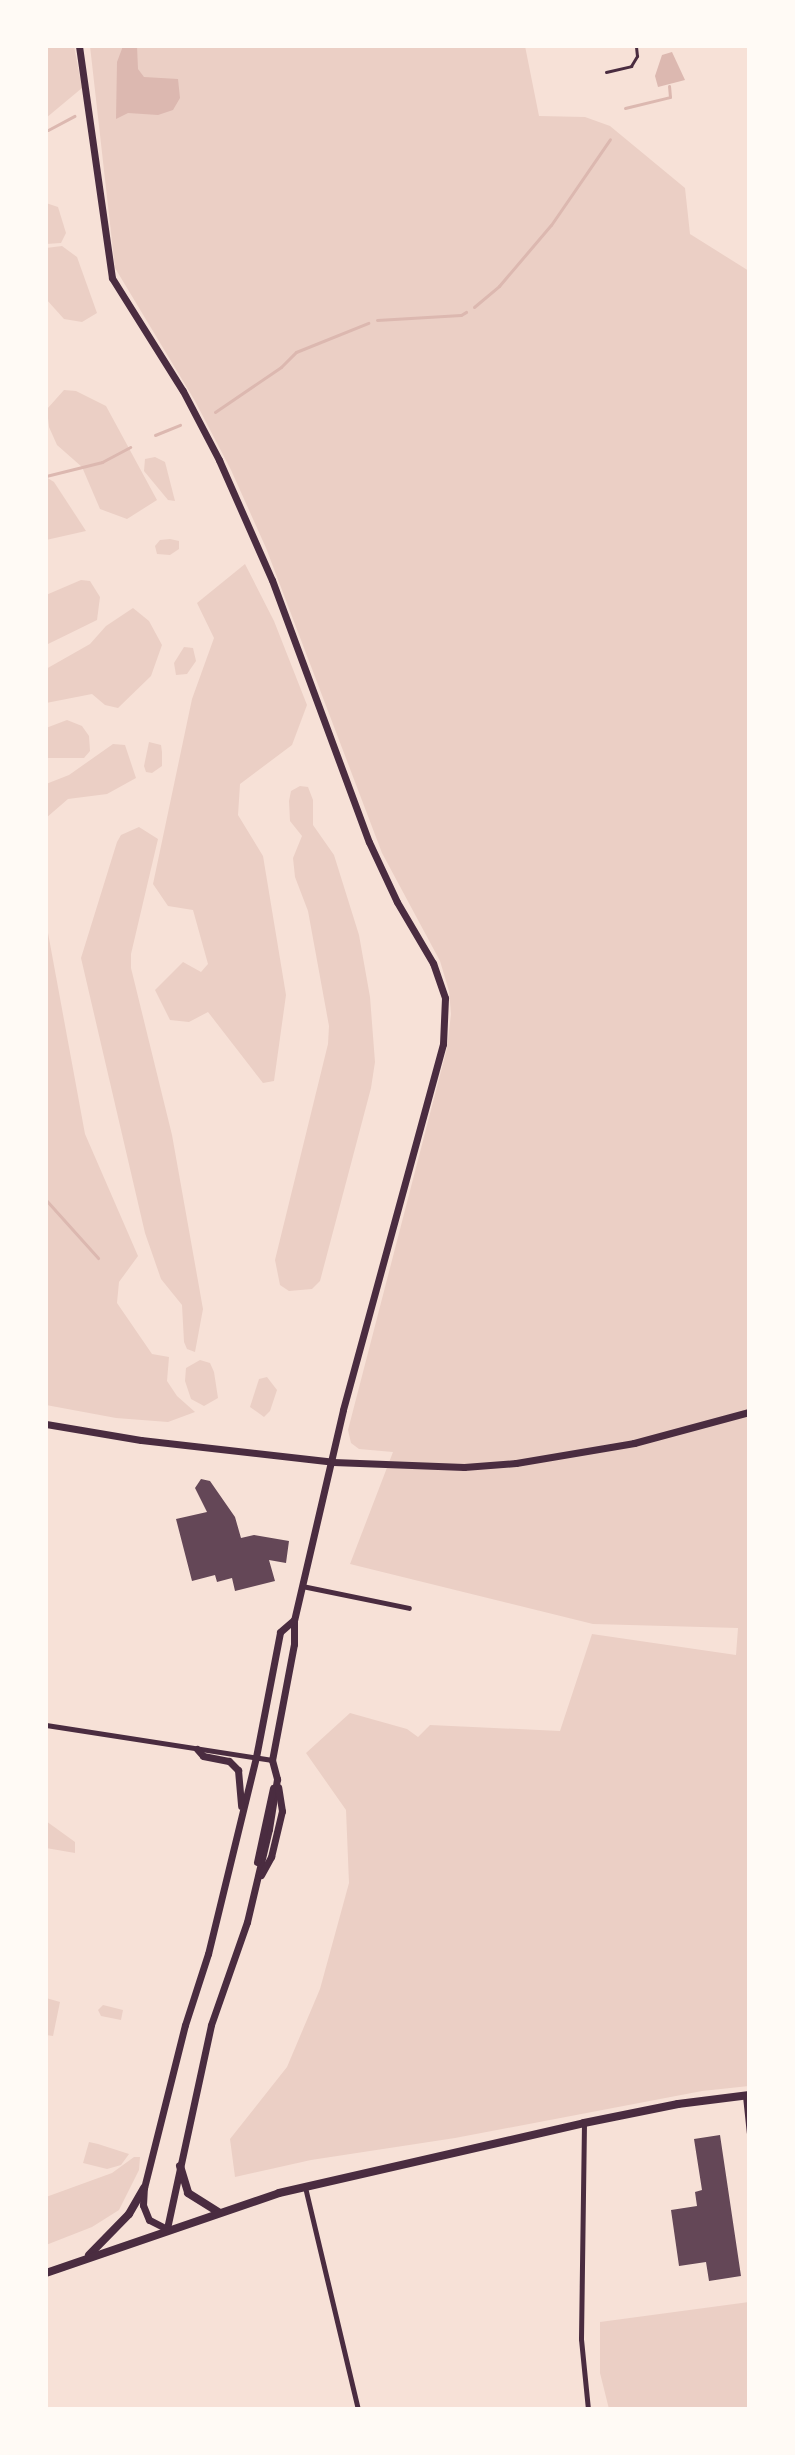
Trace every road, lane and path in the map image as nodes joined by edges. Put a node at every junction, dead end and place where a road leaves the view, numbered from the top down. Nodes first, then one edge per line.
1 (79, 46) edge
2 (636, 46) edge
3 (606, 72) dead end
4 (749, 1412) edge
5 (46, 1424) edge
6 (333, 1462) junction
7 (301, 1586) junction
8 (409, 1608) dead end
9 (294, 1620) junction
10 (46, 1725) edge
11 (197, 1749) junction
12 (256, 1757) junction
13 (272, 1760) junction
14 (242, 1809) junction
15 (747, 2095) edge
16 (584, 2123) junction
17 (749, 2133) edge
18 (180, 2166) junction
19 (305, 2187) junction
20 (144, 2188) junction
21 (219, 2212) junction
22 (167, 2229) junction
23 (85, 2259) junction
24 (46, 2273) edge
25 (358, 2409) edge
26 (588, 2409) edge

1 - 6 street
2 - 3 lane
4 - 6 street
5 - 6 street
6 - 7 street
7 - 8 street
7 - 9 street
9 - 12 street
9 - 13 street
10 - 11 street
11 - 12 street
11 - 14 street
12 - 13 street
12 - 14 street
13 - 18 street
14 - 20 street
15 - 16 main road
15 - 17 street
16 - 19 main road
16 - 26 street
18 - 21 main road
18 - 22 street
19 - 21 main road
19 - 25 street
20 - 22 street
20 - 23 main road
21 - 22 main road
22 - 23 main road
23 - 24 main road

